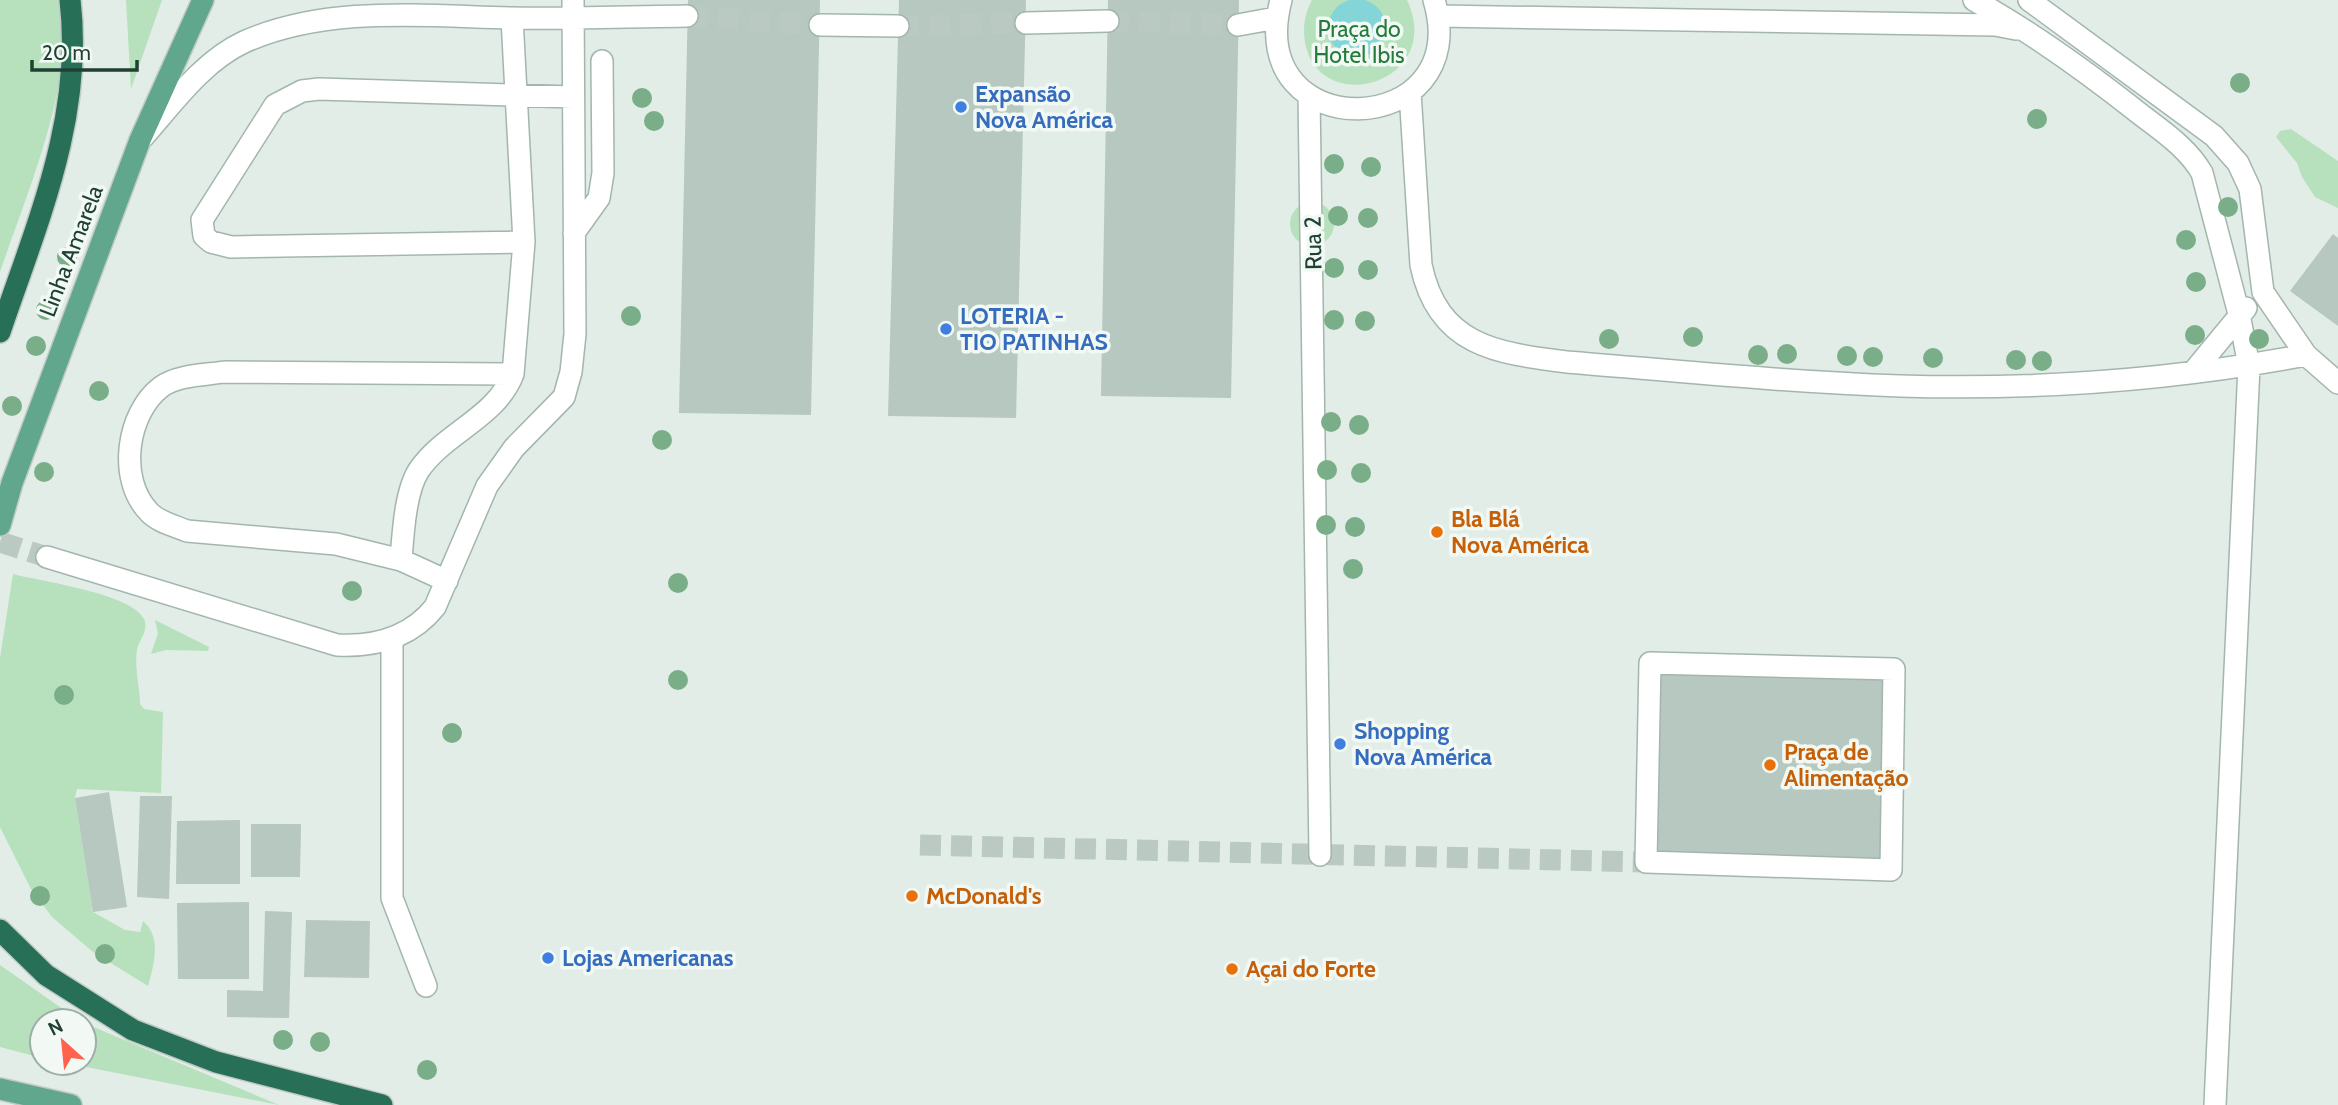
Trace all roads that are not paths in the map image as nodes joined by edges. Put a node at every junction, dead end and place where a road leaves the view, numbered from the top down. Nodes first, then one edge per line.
1 (71, 0) edge
2 (203, 0) edge
3 (1974, 0) edge
4 (2029, 0) edge
5 (1436, 8) edge
6 (573, 9) edge
7 (1278, 9) edge
8 (687, 16) tunnel mouth
9 (512, 18) junction
10 (1108, 21) tunnel mouth
11 (1026, 23) tunnel mouth
12 (820, 25) tunnel mouth
13 (1238, 25) tunnel mouth
14 (898, 26) tunnel mouth
15 (2028, 31) junction
16 (602, 61) dead end
17 (1409, 92) junction
18 (1309, 95) junction
19 (514, 96) junction
20 (573, 97) junction
21 (140, 140) junction
22 (574, 233) junction
23 (524, 242) junction
24 (2263, 292) junction
25 (2239, 314) junction
26 (0, 332) edge
27 (2306, 355) junction
28 (2249, 366) junction
29 (2194, 371) junction
30 (513, 374) junction
31 (2338, 383) edge
32 (0, 525) edge
33 (47, 557) tunnel mouth
34 (401, 560) junction
35 (447, 581) junction
36 (392, 640) junction
37 (1650, 663) joint
38 (1320, 855) dead end
39 (0, 930) edge
40 (426, 986) dead end
41 (0, 1089) edge
42 (71, 1105) edge
43 (382, 1105) edge
44 (2215, 1105) edge

1 - 26 highway
2 - 21 main road, Linha Amarela
3 - 15 street
4 - 24 street
5 - 15 street
5 - 17 street
6 - 8 street
6 - 9 street
6 - 20 street
7 - 13 street
7 - 18 street
9 - 19 street
9 - 21 street
10 - 11 street
12 - 14 street
15 - 25 street
16 - 22 street
17 - 18 street
17 - 29 street
18 - 38 street, Rua 2
19 - 20 street
19 - 23 street
19 - 23 street
20 - 22 street
21 - 32 main road, Linha Amarela
22 - 35 street
23 - 30 street
24 - 25 street
24 - 27 street
25 - 28 street
25 - 29 street
27 - 28 street
27 - 31 street
28 - 29 street
28 - 44 street
30 - 34 street
30 - 34 street
33 - 36 street
34 - 35 street
35 - 36 street
36 - 40 street
37 - 37 street
39 - 43 highway
41 - 42 main road

